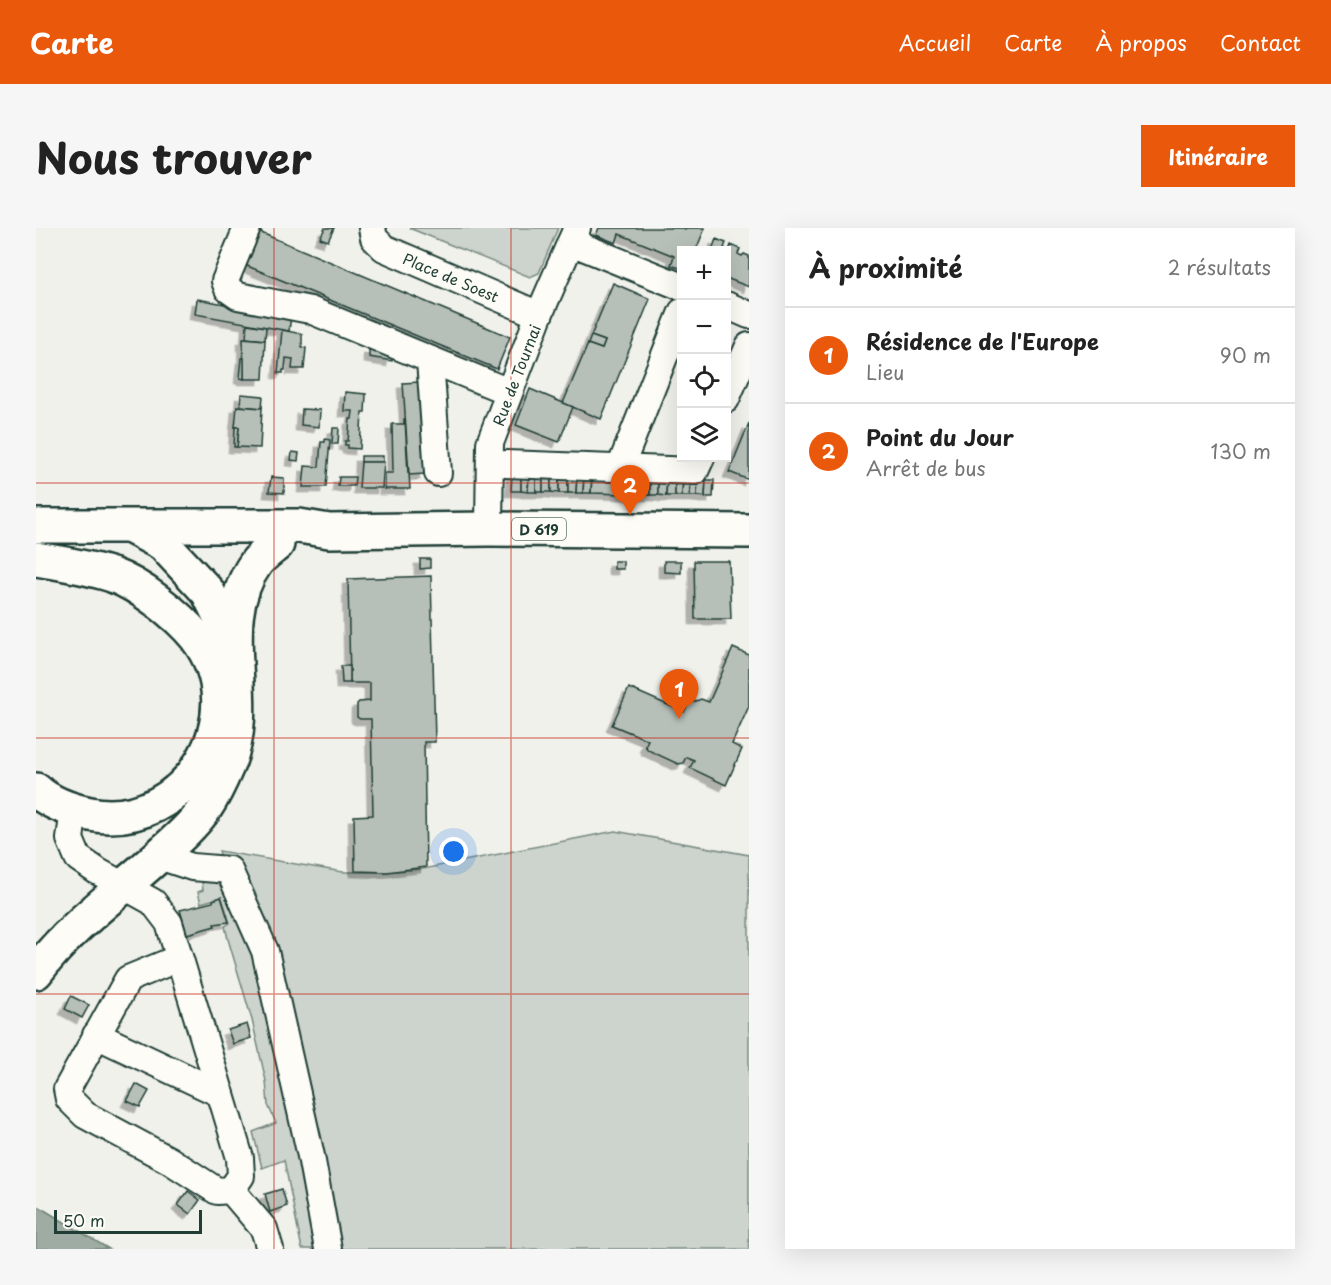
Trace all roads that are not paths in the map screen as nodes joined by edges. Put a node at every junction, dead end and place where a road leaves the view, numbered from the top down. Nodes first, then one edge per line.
1 (247, 228) edge
2 (372, 228) edge
3 (574, 235) edge
4 (677, 285) edge
5 (731, 307) edge
6 (539, 315) junction
7 (749, 315) edge
8 (677, 322) edge
9 (749, 346) edge
10 (430, 360) junction
11 (731, 387) edge
12 (509, 392) junction
13 (699, 462) edge
14 (506, 464) dead end
15 (620, 468) junction
16 (438, 473) dead end
17 (36, 508) edge
18 (36, 526) edge
19 (74, 527) junction
20 (131, 527) junction
21 (489, 529) junction
22 (328, 531) junction
23 (749, 531) edge
24 (163, 544) junction
25 (277, 544) junction
26 (36, 549) edge
27 (36, 559) edge
28 (234, 645) junction
29 (36, 790) edge
30 (74, 810) junction
31 (159, 856) junction
32 (127, 886) junction
33 (179, 958) junction
34 (36, 972) edge
35 (96, 1035) junction
36 (221, 1094) junction
37 (231, 1190) junction
38 (270, 1249) edge
39 (328, 1249) edge

1 - 10 street
2 - 6 street, Place de Soest
3 - 4 street
3 - 6 street, Rue de Tournai
5 - 7 street
6 - 12 street, Rue de Tournai
8 - 15 street
9 - 11 street
10 - 12 street
10 - 16 street
12 - 21 street, Rue de Tournai
13 - 15 street
14 - 15 street
17 - 19 main road
18 - 19 main road, D 619
19 - 20 main road, D 619
20 - 22 main road, D 619
20 - 24 main road
21 - 22 main road, D 619
21 - 23 main road, D 619
22 - 25 main road, D 619
24 - 25 main road, D 619
24 - 26 main road, D 619
24 - 28 main road
25 - 28 main road
27 - 30 main road
28 - 31 main road
29 - 30 main road
30 - 32 street
31 - 32 main road
31 - 39 street
32 - 33 street
32 - 34 main road
33 - 35 street
33 - 36 street
35 - 36 street
35 - 37 street
36 - 37 street
37 - 38 street

